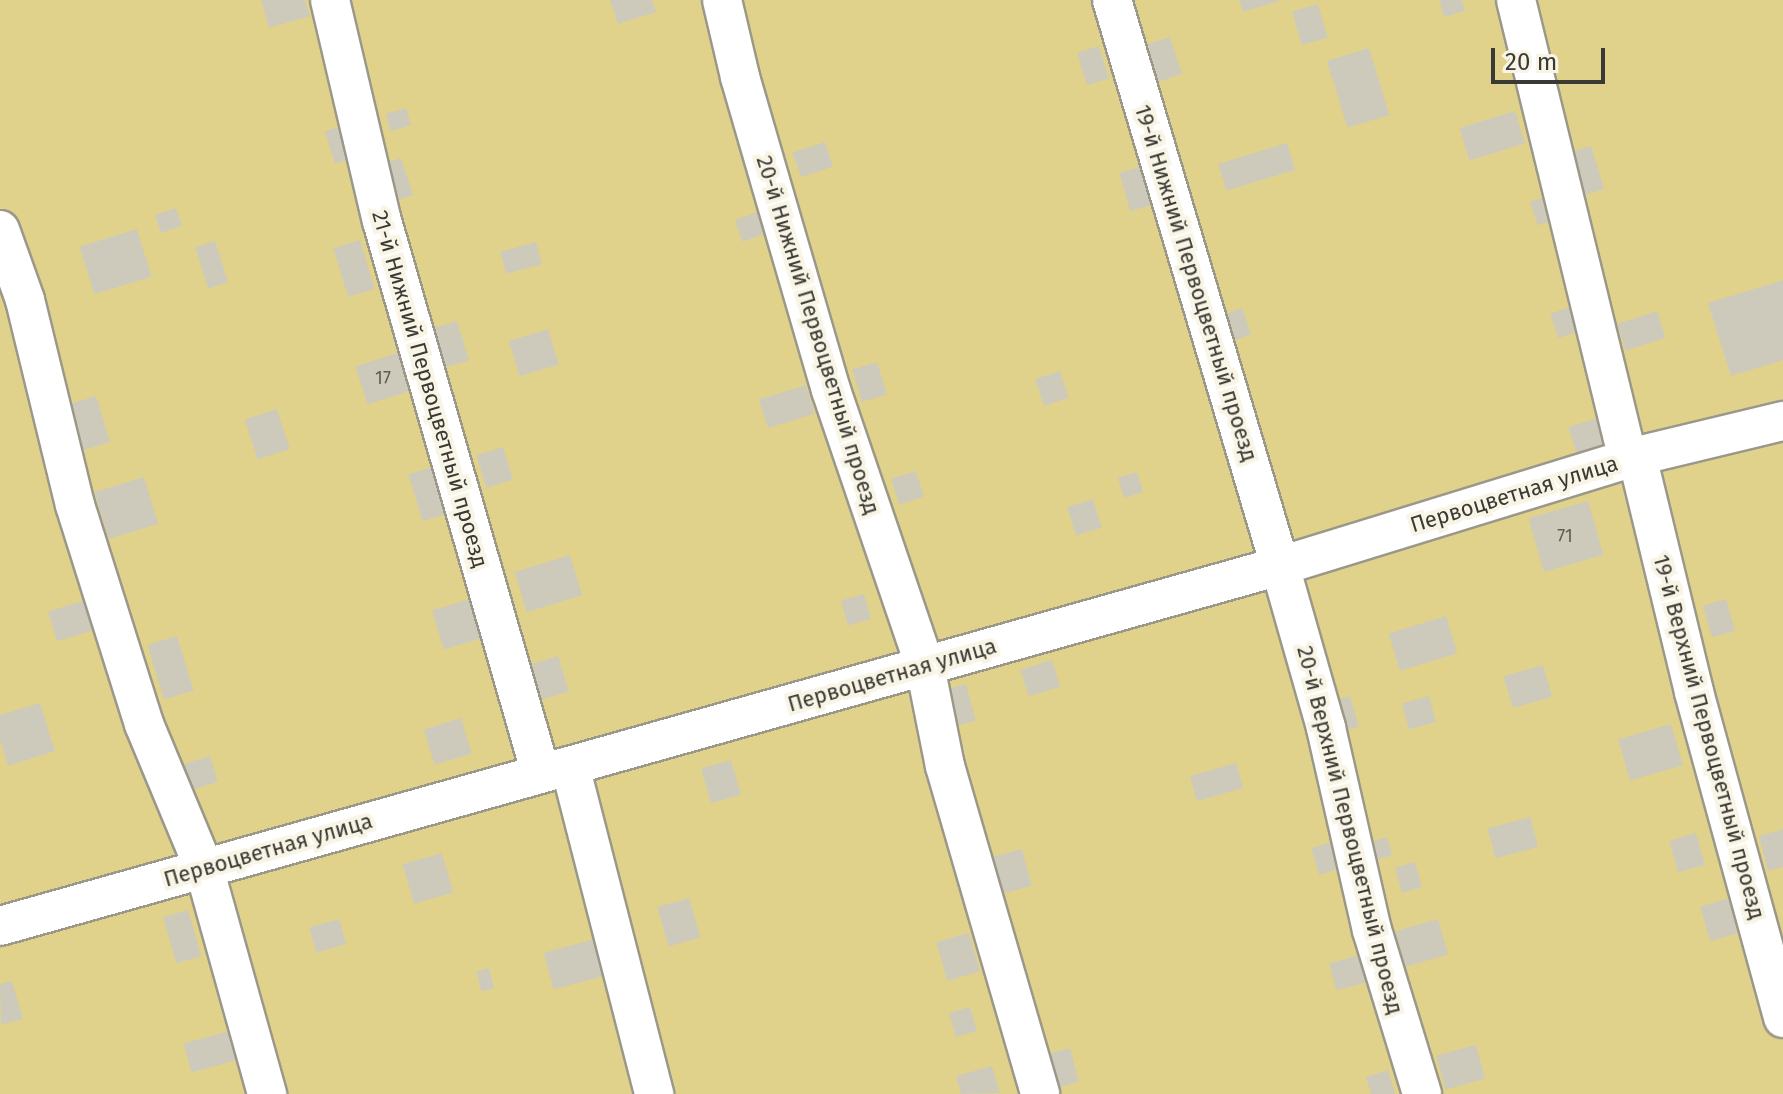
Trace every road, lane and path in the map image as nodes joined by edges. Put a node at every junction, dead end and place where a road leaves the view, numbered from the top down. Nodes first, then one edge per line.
1 (330, 0) edge
2 (722, 0) edge
3 (1112, 0) edge
4 (1516, 0) edge
5 (0, 230) edge
6 (1783, 421) edge
7 (1632, 457) junction
8 (1280, 566) junction
9 (925, 666) junction
10 (556, 770) junction
11 (204, 868) junction
12 (0, 926) edge
13 (1783, 1018) edge
14 (267, 1094) edge
15 (654, 1094) edge
16 (1040, 1094) edge
17 (1422, 1094) edge

1 - 10 lane, 21-й Нижний Первоцветный проезд
2 - 9 lane, 20-й Нижний Первоцветный проезд
3 - 8 lane, 19-й Нижний Первоцветный проезд
4 - 7 lane, 19-й Верхний Первоцветный проезд
5 - 11 lane
6 - 7 lane, Первоцветная улица
7 - 8 lane, Первоцветная улица
7 - 13 lane, 19-й Верхний Первоцветный проезд
8 - 9 lane, Первоцветная улица
8 - 17 lane, 20-й Верхний Первоцветный проезд
9 - 10 lane, Первоцветная улица
9 - 16 lane, 20-й Нижний Первоцветный проезд
10 - 11 lane, Первоцветная улица
10 - 15 lane, 21-й Нижний Первоцветный проезд
11 - 12 lane, Первоцветная улица
11 - 14 lane

